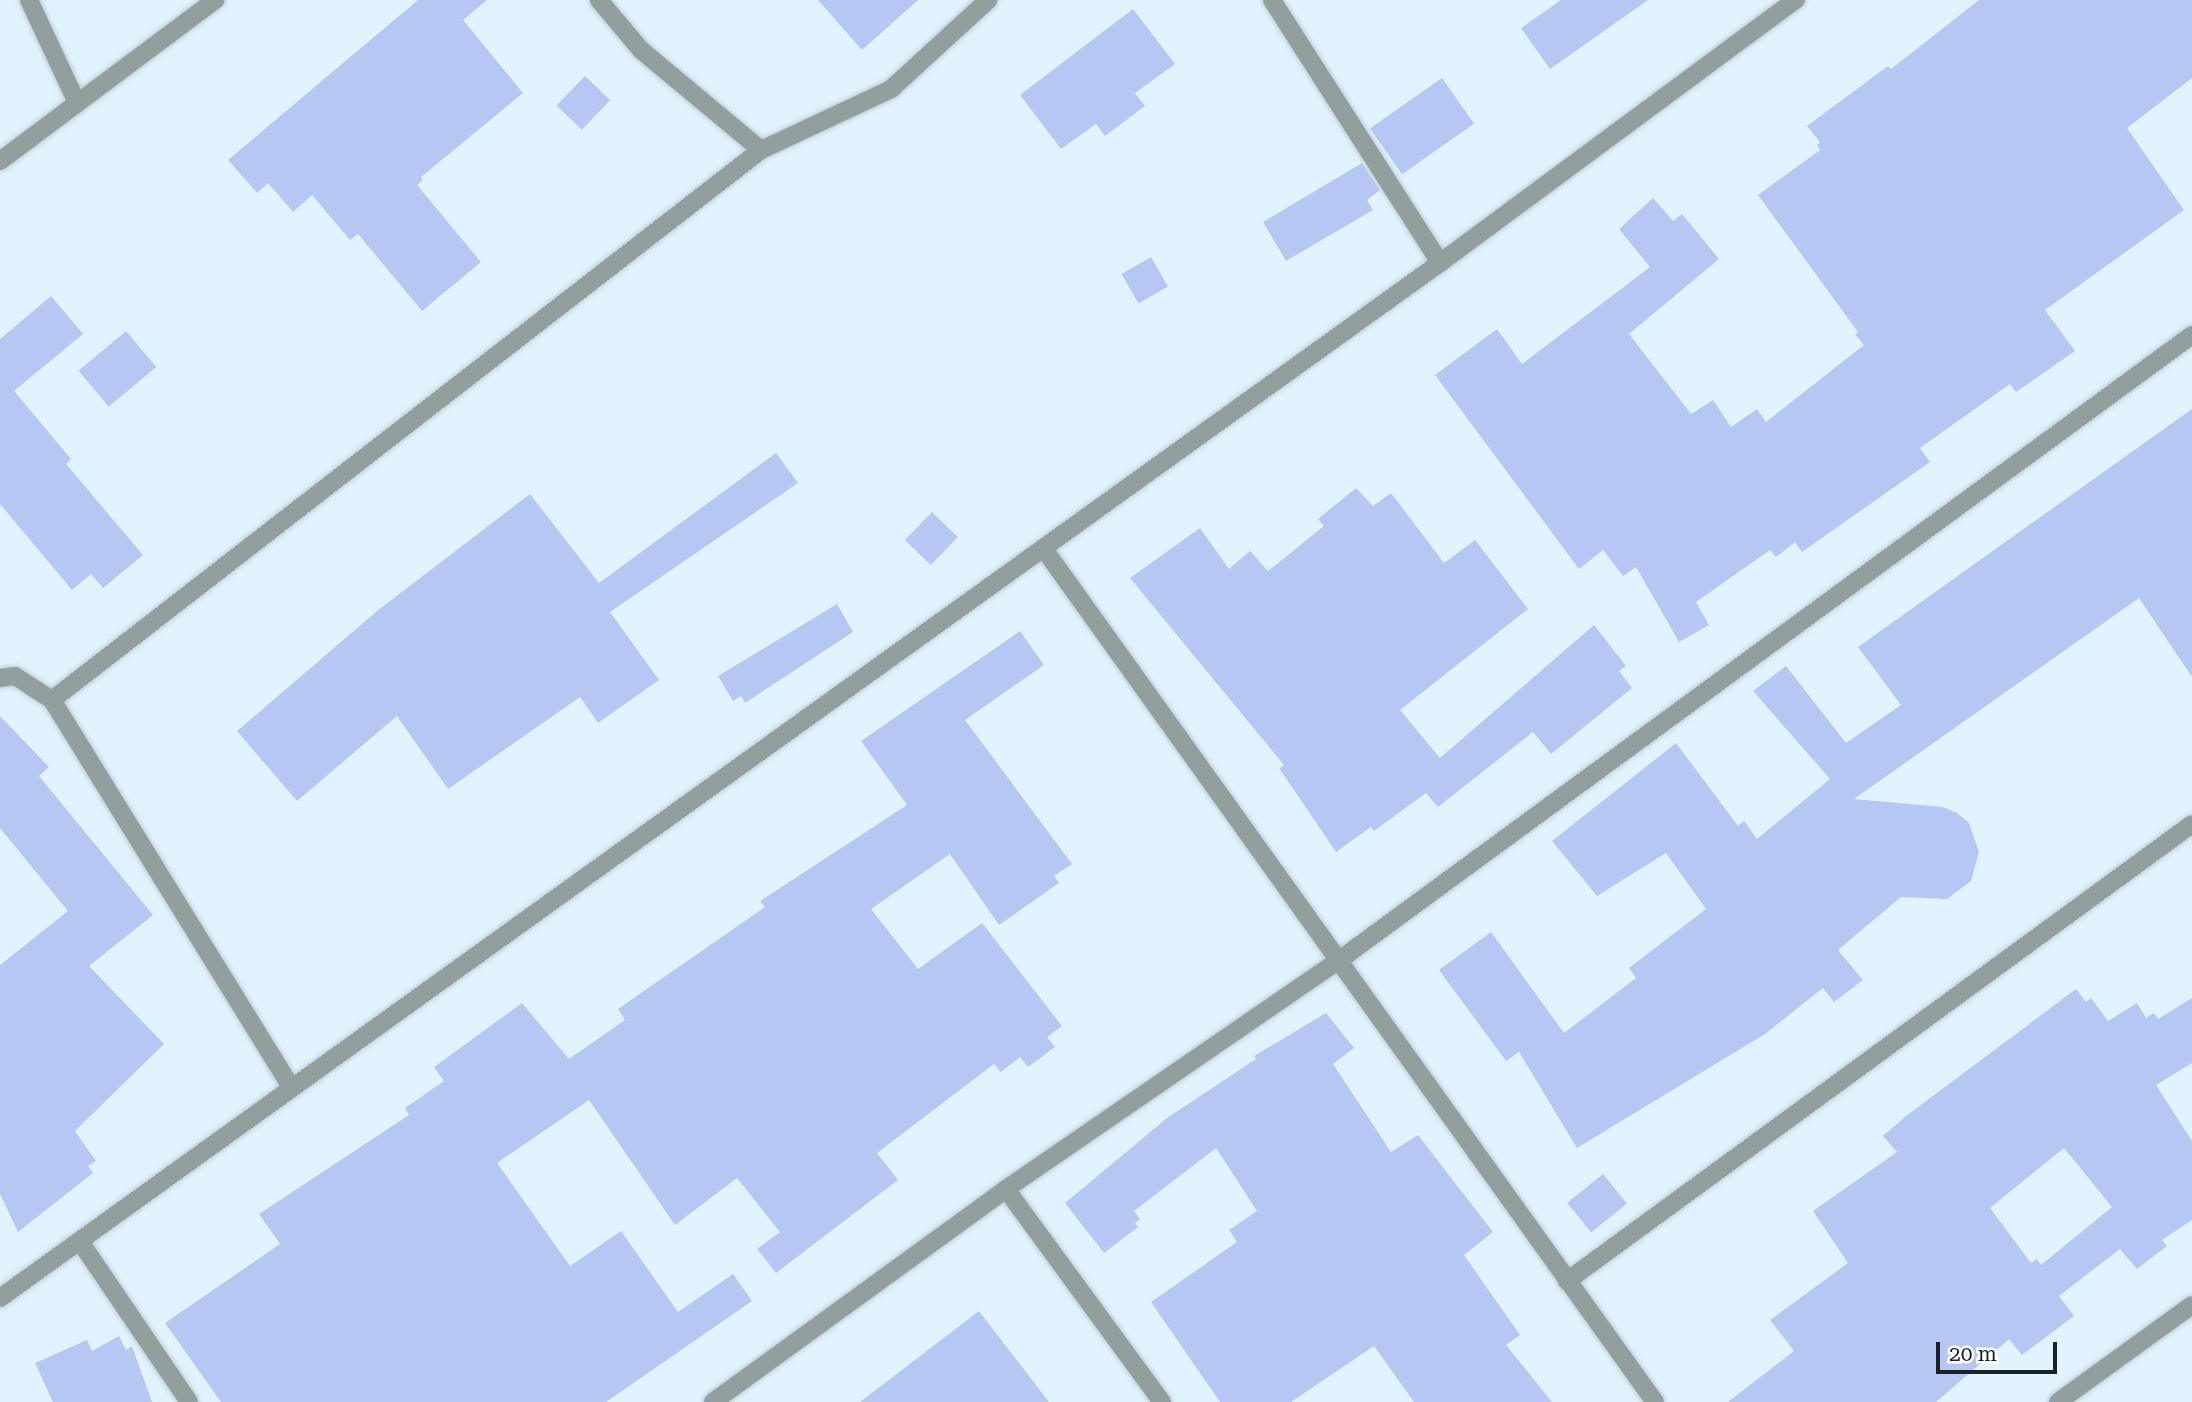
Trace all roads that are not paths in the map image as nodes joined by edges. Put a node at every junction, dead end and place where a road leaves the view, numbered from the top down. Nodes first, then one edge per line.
1 (29, 0) edge
2 (215, 0) edge
3 (599, 0) edge
4 (988, 0) edge
5 (1272, 0) edge
6 (1796, 0) edge
7 (1770, 7) edge
8 (78, 103) junction
9 (761, 150) junction
10 (0, 160) edge
11 (1440, 263) junction
12 (2192, 335) edge
13 (1044, 549) junction
14 (0, 678) edge
15 (52, 700) junction
16 (2192, 824) edge
17 (1338, 961) junction
18 (291, 1087) junction
19 (1006, 1189) junction
20 (81, 1242) junction
21 (1567, 1282) junction
22 (0, 1298) edge
23 (2192, 1305) edge
24 (189, 1402) edge
25 (713, 1402) edge
26 (1162, 1402) edge
27 (1655, 1402) edge
28 (2058, 1402) edge

1 - 8 street
2 - 8 street
3 - 9 street
4 - 9 street
5 - 11 street
6 - 7 street
7 - 11 street
8 - 10 street
9 - 15 street
11 - 13 street
12 - 17 street
13 - 17 street
13 - 18 street
14 - 15 street
15 - 18 street
16 - 21 street
17 - 19 street
17 - 21 street
18 - 20 street
19 - 25 street
19 - 26 street
20 - 22 street
20 - 24 street
21 - 27 street
23 - 28 street

